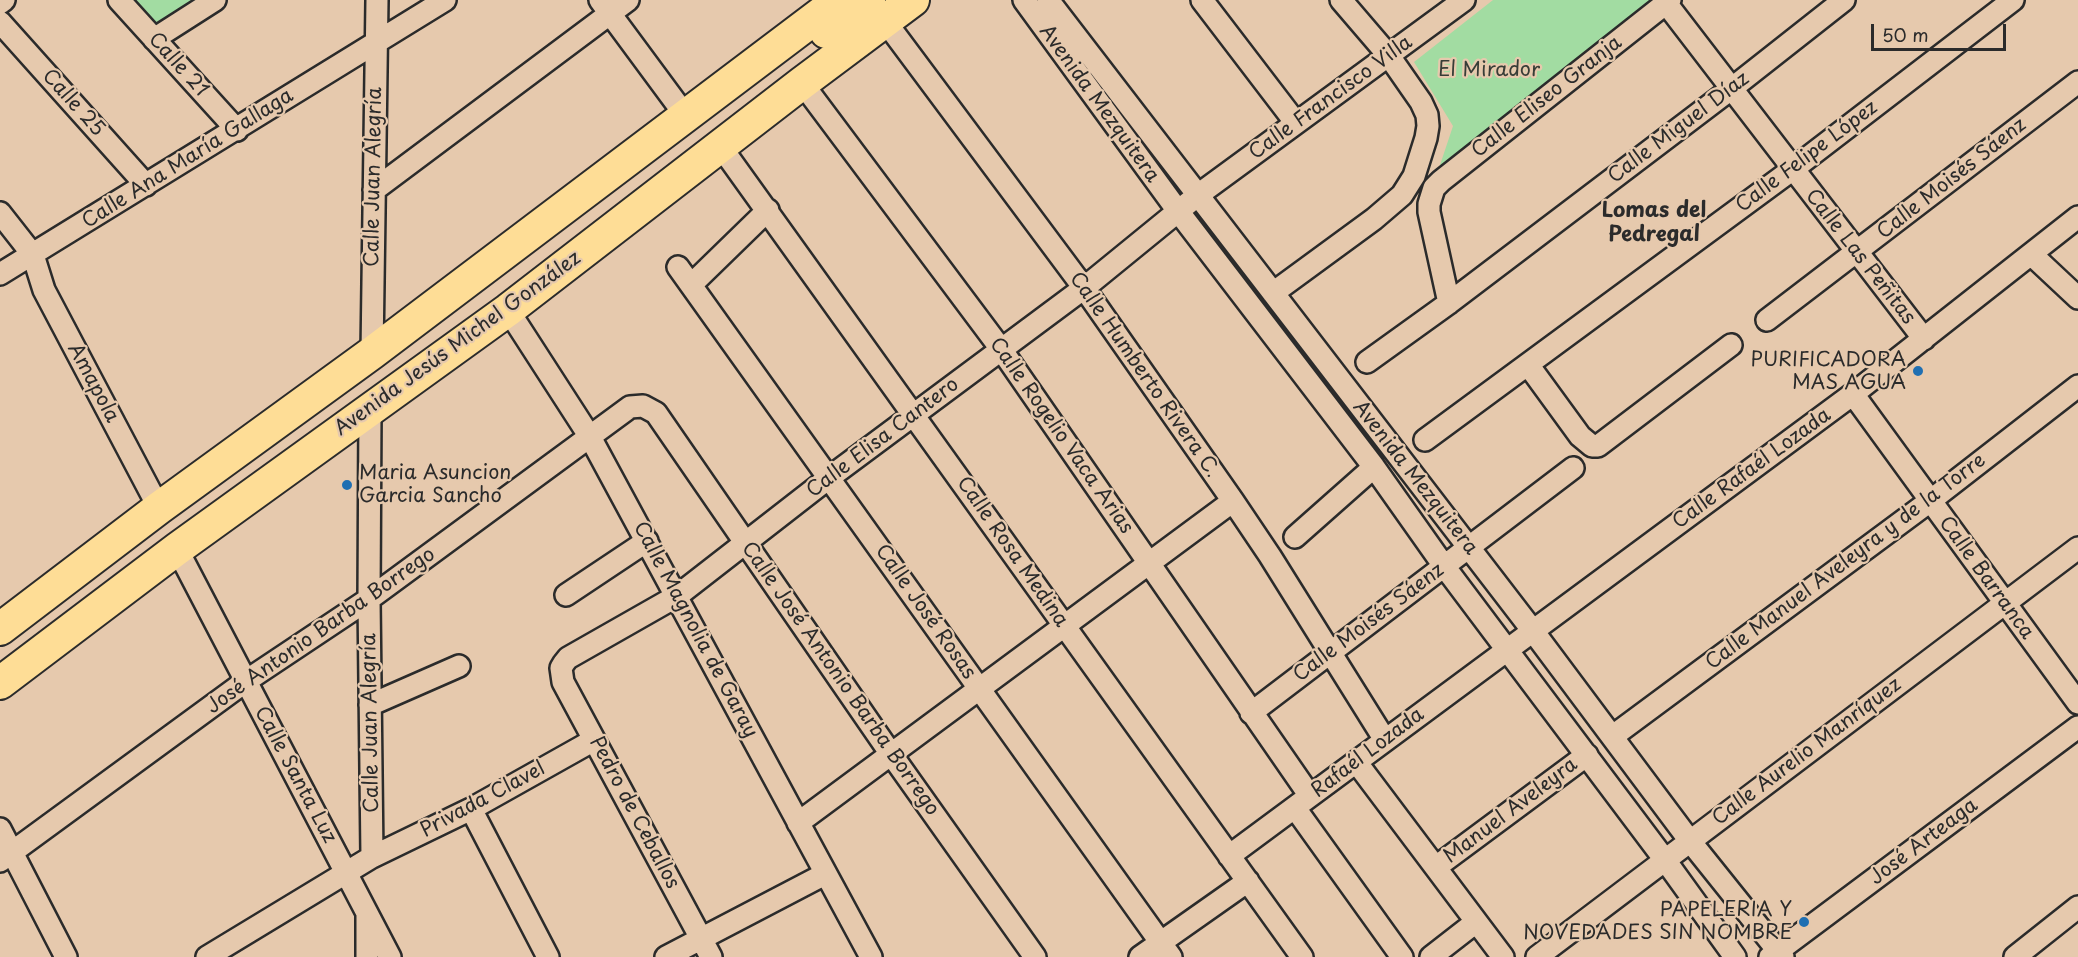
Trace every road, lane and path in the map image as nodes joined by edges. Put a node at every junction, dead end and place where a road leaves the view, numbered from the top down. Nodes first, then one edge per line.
1 (4, 0) edge
2 (119, 0) edge
3 (215, 0) edge
4 (377, 0) edge
5 (446, 0) edge
6 (628, 0) edge
7 (839, 0) edge
8 (913, 0) edge
9 (1024, 0) edge
10 (1048, 0) edge
11 (1203, 0) edge
12 (1341, 0) edge
13 (1464, 0) edge
14 (1844, 0) edge
15 (2013, 0) edge
16 (1668, 2) edge
17 (0, 3) edge
18 (605, 7) edge
19 (877, 11) edge
20 (0, 22) edge
21 (154, 39) junction
22 (376, 44) junction
23 (1389, 56) junction
24 (760, 58) junction
25 (2078, 82) edge
26 (802, 83) junction
27 (1731, 88) junction
28 (685, 115) junction
29 (1296, 123) junction
30 (237, 130) junction
31 (722, 147) junction
32 (1793, 169) junction
33 (146, 185) junction
34 (374, 190) junction
35 (1198, 195) junction
36 (768, 210) junction
37 (1178, 212) junction
38 (0, 213) edge
39 (2078, 217) edge
40 (1857, 252) junction
41 (2031, 254) junction
42 (33, 255) junction
43 (678, 267) dead end
44 (0, 274) edge
45 (691, 285) junction
46 (1084, 288) junction
47 (1272, 293) junction
48 (2078, 298) edge
49 (1449, 303) junction
50 (508, 310) junction
51 (1767, 320) dead end
52 (1924, 339) junction
53 (1731, 345) dead end
54 (1001, 349) junction
55 (372, 353) junction
56 (1367, 362) dead end
57 (1529, 366) junction
58 (2078, 386) edge
59 (1853, 394) junction
60 (643, 406) joint
61 (370, 409) junction
62 (914, 415) junction
63 (590, 437) junction
64 (1425, 440) dead end
65 (1374, 467) junction
66 (1573, 468) dead end
67 (830, 477) junction
68 (1233, 501) junction
69 (1930, 501) junction
70 (159, 508) junction
71 (1295, 537) dead end
72 (647, 541) junction
73 (745, 542) junction
74 (1468, 547) junction
75 (2078, 548) edge
76 (177, 549) junction
77 (1149, 563) junction
78 (1444, 566) junction
79 (566, 595) dead end
80 (677, 596) junction
81 (369, 599) junction
82 (2005, 603) junction
83 (1064, 626) junction
84 (0, 629) edge
85 (1533, 631) junction
86 (1508, 650) junction
87 (1331, 652) junction
88 (459, 666) dead end
89 (561, 668) joint
90 (246, 681) junction
91 (0, 683) edge
92 (979, 689) junction
93 (2078, 703) edge
94 (370, 705) junction
95 (1251, 713) junction
96 (2078, 728) edge
97 (1613, 736) junction
98 (594, 740) junction
99 (1386, 740) junction
100 (891, 754) junction
101 (1587, 755) junction
102 (1357, 763) junction
103 (1302, 802) junction
104 (471, 808) junction
105 (798, 823) junction
106 (0, 830) edge
107 (1690, 841) junction
108 (6, 856) edge
109 (1229, 856) junction
110 (372, 857) junction
111 (1665, 860) junction
112 (1436, 867) junction
113 (346, 873) junction
114 (825, 874) junction
115 (1248, 881) junction
116 (2078, 907) edge
117 (367, 912) junction
118 (1476, 922) junction
119 (706, 948) edge
120 (1166, 950) edge
121 (1777, 955) edge
122 (66, 957) edge
123 (207, 957) edge
124 (367, 957) edge
125 (390, 957) edge
126 (548, 957) edge
127 (666, 957) edge
128 (871, 957) edge
129 (1035, 957) edge
130 (1140, 957) edge
131 (1302, 957) edge
132 (1402, 957) edge
133 (1431, 957) edge
134 (1503, 957) edge
135 (1537, 957) edge
136 (1735, 957) edge
137 (2015, 957) edge

1 - 17 street
2 - 21 street, Calle 21
3 - 21 street
4 - 22 street, Calle Juan Alegría
5 - 22 street, Calle Ana María Gallaga
6 - 18 street
7 - 24 main road
8 - 19 main road, Avenida Jesús Michel González
9 - 37 street, Avenida Mezquitera
10 - 35 street, Avenida Mezquitera
11 - 29 street
12 - 23 street
13 - 23 street, Calle Francisco Villa
14 - 27 street, Calle Miguel Díaz
15 - 32 street, Calle Felipe López
16 - 27 street, Calle Las Peñitas
16 - 49 street, Calle Eliseo Granja
18 - 28 street
18 - 34 street
19 - 24 main road
19 - 26 main road, Avenida Jesús Michel González
19 - 46 street, Calle Humberto Rivera C.
20 - 33 street, Calle 25
21 - 30 street, Calle 21
22 - 30 street, Calle Ana María Gallaga
22 - 34 street, Calle Juan Alegría
23 - 29 street, Calle Francisco Villa
23 - 47 street
24 - 28 main road
25 - 40 street, Calle Moisés Sáenz
26 - 31 main road, Avenida Jesús Michel González
26 - 54 street, Calle Rogelio Vaca Arias
27 - 32 street, Calle Las Peñitas
27 - 49 street, Calle Miguel Díaz
28 - 55 main road
29 - 35 street, Calle Francisco Villa
30 - 33 street, Calle Ana María Gallaga
31 - 36 street, Calle Rosa Medina
31 - 50 main road, Avenida Jesús Michel González
32 - 40 street, Calle Las Peñitas
32 - 57 street, Calle Felipe López
33 - 42 street, Calle Ana María Gallaga
34 - 55 street, Calle Juan Alegría
35 - 37 street, Calle Elisa Cantero
35 - 47 street, Avenida Mezquitera
36 - 45 street
36 - 62 street, Calle Rosa Medina
37 - 46 street, Calle Elisa Cantero
37 - 65 street, Avenida Mezquitera
38 - 42 street
39 - 41 street, Calle Rafaél Lozada
40 - 51 street, Calle Moisés Sáenz
40 - 52 street, Calle Las Peñitas
41 - 48 street
41 - 52 street, Calle Rafaél Lozada
42 - 44 street, Calle Ana María Gallaga
42 - 70 street, Amapola
43 - 45 street, Calle José Rosas
45 - 67 street, Calle José Rosas
46 - 54 street, Calle Elisa Cantero
46 - 68 street, Calle Humberto Rivera C.
47 - 74 street, Avenida Mezquitera
49 - 56 street, Calle Miguel Díaz
50 - 61 main road, Avenida Jesús Michel González
50 - 63 street, Calle Magnolia de Garay
52 - 59 street, Calle Rafaél Lozada
53 - 57 street
54 - 62 street, Calle Elisa Cantero
54 - 77 street, Calle Rogelio Vaca Arias
55 - 70 main road
57 - 64 street, Calle Felipe López
58 - 69 street, Calle Manuel Aveleyra y de la Torre
59 - 69 street, Calle Barranca
59 - 85 street, Calle Rafaél Lozada
60 - 63 street, José Antonio Barba Borrego
60 - 73 street, Calle José Antonio Barba Borrego
61 - 76 main road, Avenida Jesús Michel González
61 - 81 street, Calle Juan Alegría
62 - 67 street, Calle Elisa Cantero
62 - 83 street, Calle Rosa Medina
63 - 72 street, Calle Magnolia de Garay
63 - 81 street, José Antonio Barba Borrego
65 - 71 street
65 - 78 street, Avenida Mezquitera
66 - 74 street, Calle Moisés Sáenz
67 - 73 street, Calle Elisa Cantero
67 - 92 street, Calle José Rosas
68 - 77 street
68 - 87 street, Calle Humberto Rivera C.
69 - 82 street, Calle Barranca
69 - 97 street, Calle Manuel Aveleyra y de la Torre
70 - 84 main road
72 - 79 street
72 - 80 street, Calle Magnolia de Garay
73 - 80 street, Calle Elisa Cantero
73 - 100 street, Calle José Antonio Barba Borrego
74 - 78 street, Calle Moisés Sáenz
74 - 85 street, Avenida Mezquitera
75 - 82 street, Calle Aurelio Manríquez
76 - 90 street, Calle Santa Luz
76 - 91 main road, Avenida Jesús Michel González
77 - 83 street
77 - 95 street, Calle Rogelio Vaca Arias
78 - 86 street, Avenida Mezquitera
78 - 87 street, Calle Moisés Sáenz
80 - 89 street, Calle Elisa Cantero
80 - 105 street, Calle Magnolia de Garay
81 - 90 street, José Antonio Barba Borrego
81 - 94 street, Calle Juan Alegría
82 - 93 street, Calle Barranca
82 - 107 street, Calle Aurelio Manríquez
83 - 92 street
83 - 109 street, Calle Rosa Medina
85 - 86 street, Calle Rafaél Lozada
85 - 97 street, Avenida Mezquitera
86 - 99 street, Rafaél Lozada
86 - 101 street, Avenida Mezquitera
87 - 95 street, Calle Moisés Sáenz
87 - 99 street, Calle Humberto Rivera C.
88 - 94 street
89 - 98 street, Pedro de Ceballos
90 - 108 street, José Antonio Barba Borrego
90 - 113 street, Calle Santa Luz
92 - 100 street
92 - 120 street, Calle José Rosas
94 - 110 street, Calle Juan Alegría
95 - 103 street, Calle Rogelio Vaca Arias
96 - 121 street, José Arteaga
97 - 107 street, Avenida Mezquitera
98 - 104 street, Privada Clavel
98 - 119 street, Pedro de Ceballos
99 - 102 street, Rafaél Lozada
100 - 105 street
100 - 129 street, Calle José Antonio Barba Borrego
101 - 111 street, Avenida Mezquitera
101 - 112 street, Manuel Aveleyra
102 - 103 street, Rafaél Lozada
102 - 112 street
103 - 109 street, Rafaél Lozada
103 - 132 street, Calle Rogelio Vaca Arias
104 - 110 street, Privada Clavel
104 - 126 street
105 - 114 street, Calle Magnolia de Garay
106 - 108 street
107 - 111 street, Calle Aurelio Manríquez
107 - 121 street, Avenida Mezquitera
108 - 122 street
109 - 115 street, Calle Rosa Medina
110 - 113 street, Privada Clavel
111 - 135 street, Calle Aurelio Manríquez
111 - 136 street, Avenida Mezquitera
112 - 118 street
113 - 117 street, Calle Santa Luz
113 - 123 street, Privada Clavel
114 - 119 street
114 - 128 street, Calle Magnolia de Garay
115 - 120 street
115 - 131 street, Calle Rosa Medina
116 - 137 street
117 - 124 street
117 - 125 street, Calle Santa Luz
118 - 133 street
118 - 134 street
119 - 127 street
120 - 130 street

